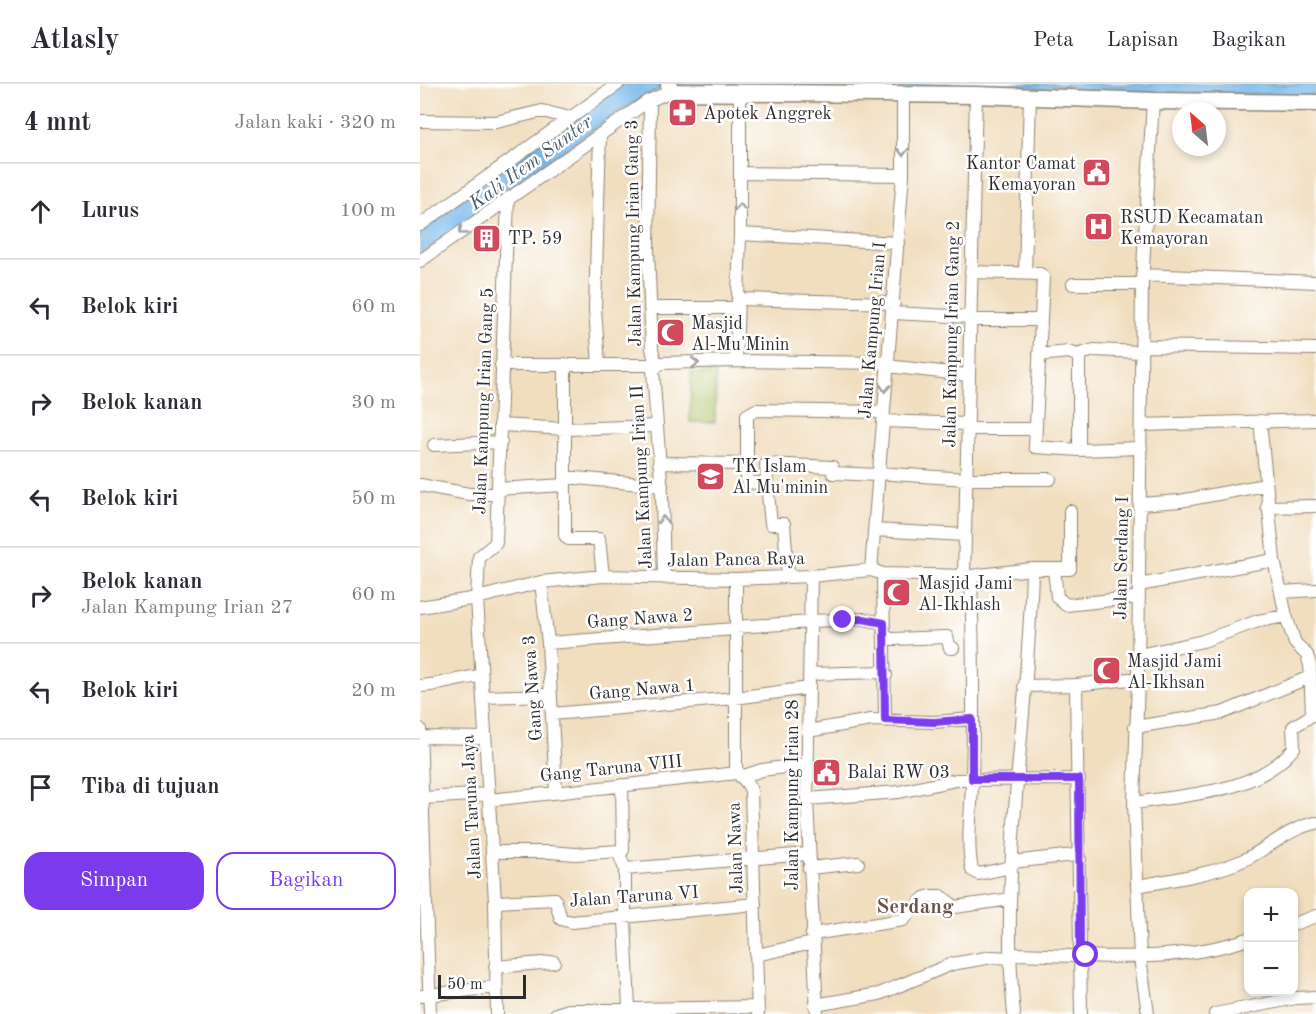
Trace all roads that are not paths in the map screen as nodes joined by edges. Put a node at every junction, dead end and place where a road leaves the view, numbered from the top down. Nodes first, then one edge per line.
1 (618, 84) edge
2 (670, 89) edge
3 (740, 92) junction
4 (903, 93) junction
5 (976, 95) junction
6 (1030, 97) junction
7 (650, 100) junction
8 (1153, 101) junction
9 (1316, 103) edge
10 (570, 118) junction
11 (420, 121) edge
12 (600, 134) junction
13 (740, 173) junction
14 (903, 175) junction
15 (506, 199) junction
16 (420, 225) edge
17 (740, 234) junction
18 (898, 243) junction
19 (420, 261) edge
20 (971, 272) junction
21 (1025, 273) junction
22 (1142, 280) junction
23 (1316, 282) edge
24 (1073, 284) dead end
25 (737, 303) junction
26 (650, 308) junction
27 (895, 311) junction
28 (970, 318) junction
29 (1041, 320) junction
30 (1141, 349) junction
31 (1316, 349) edge
32 (1039, 355) junction
33 (1078, 358) junction
34 (736, 361) junction
35 (565, 364) junction
36 (599, 364) junction
37 (656, 365) junction
38 (890, 365) junction
39 (501, 366) junction
40 (968, 375) junction
41 (885, 419) junction
42 (1316, 420) edge
43 (1260, 421) junction
44 (501, 425) junction
45 (1141, 425) junction
46 (657, 426) junction
47 (967, 427) junction
48 (565, 429) junction
49 (1035, 429) junction
50 (501, 442) junction
51 (434, 444) dead end
52 (1141, 448) junction
53 (1078, 450) junction
54 (659, 464) junction
55 (748, 464) junction
56 (880, 474) junction
57 (966, 479) junction
58 (1050, 479) dead end
59 (565, 481) junction
60 (767, 484) junction
61 (420, 485) edge
62 (1265, 485) junction
63 (662, 486) junction
64 (498, 491) junction
65 (1140, 504) junction
66 (1316, 506) edge
67 (1267, 507) junction
68 (1070, 511) dead end
69 (876, 530) junction
70 (964, 536) junction
71 (1274, 560) junction
72 (1032, 569) junction
73 (1054, 569) junction
74 (877, 572) junction
75 (968, 575) junction
76 (603, 576) junction
77 (811, 576) junction
78 (788, 577) junction
79 (664, 578) junction
80 (736, 579) junction
81 (541, 582) junction
82 (1316, 590) edge
83 (1139, 591) junction
84 (1281, 592) junction
85 (477, 598) junction
86 (420, 607) edge
87 (1286, 616) junction
88 (811, 621) junction
89 (735, 628) junction
90 (884, 629) junction
91 (548, 643) junction
92 (953, 648) dead end
93 (1138, 655) junction
94 (1312, 655) edge
95 (810, 674) junction
96 (886, 675) junction
97 (480, 676) junction
98 (1310, 677) junction
99 (1138, 678) junction
100 (1076, 685) junction
101 (420, 686) edge
102 (1024, 686) junction
103 (809, 688) junction
104 (551, 695) junction
105 (484, 697) junction
106 (735, 698) junction
107 (552, 714) junction
108 (1314, 715) edge
109 (972, 719) junction
110 (885, 720) junction
111 (1135, 727) junction
112 (420, 729) edge
113 (808, 730) junction
114 (420, 738) edge
115 (481, 738) junction
116 (807, 764) junction
117 (739, 775) junction
118 (972, 779) junction
119 (1017, 779) junction
120 (1079, 779) junction
121 (622, 785) junction
122 (556, 791) junction
123 (486, 795) junction
124 (807, 799) junction
125 (422, 802) edge
126 (1134, 803) junction
127 (1316, 823) edge
128 (492, 852) junction
129 (620, 854) junction
130 (808, 854) junction
131 (753, 857) junction
132 (1080, 860) junction
133 (858, 863) dead end
134 (1012, 864) junction
135 (809, 868) junction
136 (625, 869) junction
137 (1137, 886) junction
138 (1010, 899) junction
139 (495, 902) junction
140 (755, 904) junction
141 (422, 909) edge
142 (1316, 916) edge
143 (626, 917) junction
144 (1298, 922) edge
145 (812, 939) junction
146 (1244, 940) edge
147 (756, 955) junction
148 (1080, 955) junction
149 (1011, 958) junction
150 (1140, 958) junction
151 (554, 962) dead end
152 (495, 967) junction
153 (495, 987) junction
154 (425, 996) edge
155 (1316, 997) edge
156 (630, 1009) junction
157 (816, 1009) edge
158 (757, 1010) edge
159 (660, 1011) edge
160 (430, 1014) edge
161 (497, 1014) edge
162 (556, 1014) edge
163 (1014, 1014) edge
164 (1081, 1014) edge
165 (1148, 1014) edge
166 (1215, 1014) edge

1 - 10 street
2 - 3 main road
2 - 7 street
3 - 4 main road
3 - 13 street
4 - 5 main road
4 -> 14 street, Jalan Kampung Irian I
5 - 6 main road
5 - 20 street, Jalan Kampung Irian Gang 2
6 - 8 main road
6 - 21 street
7 - 12 street
7 - 26 street, Jalan Kampung Irian Gang 3
8 - 9 main road
8 - 22 street, Jalan Serdang I
10 - 11 street
10 - 16 street
12 - 15 street
12 - 36 street
13 - 14 street
17 -> 13 street
14 - 18 street, Jalan Kampung Irian I
15 -> 19 street
15 - 39 street, Jalan Kampung Irian Gang 5
17 - 18 street
17 - 25 street
18 - 27 street, Jalan Kampung Irian I
20 - 21 street
20 - 28 street, Jalan Kampung Irian Gang 2
21 - 29 street
22 - 23 street
22 - 24 street
22 - 30 street, Jalan Serdang I
25 - 26 street
25 - 27 street
25 - 34 street
26 - 37 street, Jalan Kampung Irian Gang 3
27 - 28 street
27 - 38 street, Jalan Kampung Irian I
28 - 29 street
28 - 40 street, Jalan Kampung Irian Gang 2
29 - 32 street
30 - 31 street
30 - 33 street
30 - 45 street, Jalan Serdang I
32 - 33 street
32 - 49 street
33 - 53 street
37 -> 34 street, Jalan Kampung Irian II
34 - 38 street, Jalan Kampung Irian II
35 - 36 street
35 - 39 street
35 - 48 street
36 - 37 street
37 - 46 street, Jalan Kampung Irian II
38 - 40 street, Jalan Kampung Irian II
38 -> 41 street, Jalan Kampung Irian I
39 - 44 street, Jalan Kampung Irian Gang 5
40 - 47 street, Jalan Kampung Irian Gang 2
41 - 47 street
41 - 55 street
41 - 56 street, Jalan Kampung Irian I
42 - 43 street
43 - 45 street
43 - 62 street
44 - 48 street
44 - 50 street, Jalan Kampung Irian Gang 5
45 - 52 street, Jalan Serdang I
46 - 48 street
46 - 54 street, Jalan Kampung Irian II
47 - 49 street
47 - 57 street, Jalan Kampung Irian Gang 2
48 - 59 street
49 - 53 street
50 - 51 street
50 - 64 street, Jalan Kampung Irian Gang 5
52 - 53 street
52 - 65 street, Jalan Serdang I
54 - 55 street
54 - 63 street, Jalan Kampung Irian II
55 - 60 street
56 - 57 street
56 - 60 street
56 - 69 street, Jalan Kampung Irian I
57 - 58 street
57 - 70 street, Jalan Kampung Irian Gang 2
59 - 63 street
59 - 64 street
59 - 76 street
60 - 78 street
61 - 64 street
62 - 65 street
62 - 67 street
79 -> 63 street, Jalan Kampung Irian II
64 - 85 street, Jalan Kampung Irian Gang 5
65 - 83 street, Jalan Serdang I
66 - 67 street
67 - 71 street
68 - 73 street
69 - 70 street
69 - 74 street, Jalan Kampung Irian I
70 - 75 street, Jalan Kampung Irian Gang 2
71 - 83 street
71 - 84 street
72 - 73 street, Jalan Panca Raya
72 - 75 street, Jalan Panca Raya
72 - 102 street
73 - 83 street
74 - 75 street, Jalan Panca Raya
74 - 77 street, Jalan Panca Raya
74 - 90 street, Jalan Kampung Irian I
75 - 109 street, Jalan Kampung Irian Gang 2
76 - 79 street, Jalan Panca Raya
76 - 81 street, Jalan Panca Raya
77 - 78 street, Jalan Panca Raya
77 - 88 street, Jalan Kampung Irian 28
78 - 80 street, Jalan Panca Raya
79 - 80 street, Jalan Panca Raya
80 - 89 street, Jalan Nawa
81 - 85 street, Jalan Panca Raya
81 - 91 street, Gang Nawa 3
82 - 84 street
83 - 93 street, Jalan Serdang I
84 - 87 street
85 - 86 street, Jalan Panca Raya
85 - 97 street, Jalan Taruna Jaya
87 - 93 street
87 - 94 street
88 - 89 street, Gang Nawa 2
88 - 90 street, Gang Nawa 2
88 - 95 street, Jalan Kampung Irian 28
89 - 91 street, Gang Nawa 2
89 - 106 street, Jalan Nawa
90 - 92 street, Gang Nawa 2
90 - 96 street, Jalan Kampung Irian I
91 - 104 street, Gang Nawa 3
93 - 99 street, Jalan Serdang I
94 - 98 street
95 - 96 street
95 - 103 street, Jalan Kampung Irian 28
96 - 110 street, Jalan Kampung Irian I
97 - 101 street
97 - 105 street, Jalan Taruna Jaya
98 - 108 street
98 - 111 street
99 - 100 street
99 - 111 street, Jalan Serdang I
100 - 102 street
100 - 120 street
102 - 119 street
103 - 106 street, Gang Nawa 1
103 - 113 street, Jalan Kampung Irian 28
104 - 105 street
104 - 107 street, Gang Nawa 3
105 - 115 street, Jalan Taruna Jaya
106 - 107 street, Gang Nawa 1
106 - 117 street, Jalan Nawa
107 - 122 street, Gang Nawa 3
108 - 126 street
109 - 110 street
109 - 118 street, Jalan Kampung Irian Gang 2
110 - 113 street
111 - 126 street, Jalan Serdang I
112 - 114 street
113 - 116 street, Jalan Kampung Irian 28
114 - 115 street
114 - 125 street
115 - 123 street, Jalan Taruna Jaya
116 - 117 street, Gang Taruna VIII
116 - 124 street, Jalan Kampung Irian 28
117 - 121 street, Gang Taruna VIII
117 - 131 street, Jalan Nawa
118 - 119 street
118 - 124 street
118 - 134 street, Jalan Kampung Irian Gang 2
119 - 120 street
119 - 134 street
120 - 132 street
121 - 122 street, Gang Taruna VIII
121 - 129 street
122 - 123 street, Gang Taruna VIII
123 - 125 street, Gang Taruna VIII
123 - 128 street, Jalan Taruna Jaya
124 - 130 street, Jalan Kampung Irian 28
125 - 141 street
126 - 137 street, Jalan Serdang I
127 - 137 street
128 - 129 street
128 - 139 street, Jalan Taruna Jaya
129 - 136 street
130 - 131 street
130 - 135 street, Jalan Kampung Irian 28
131 - 136 street
131 - 140 street, Jalan Nawa
132 - 134 street
132 - 148 street
133 - 135 street
134 - 138 street
135 - 145 street, Jalan Kampung Irian 28
136 - 143 street
137 - 150 street, Jalan Serdang I
138 - 145 street
138 - 149 street
139 - 143 street, Jalan Taruna VI
139 - 152 street, Jalan Taruna Jaya
140 - 143 street, Jalan Taruna VI
140 - 147 street, Jalan Nawa
141 - 154 street
142 - 144 street
143 - 156 street
145 - 147 street
145 - 157 street, Jalan Kampung Irian 28
146 - 150 street
147 - 158 street, Jalan Nawa
148 - 149 street
148 - 150 street
148 - 164 street
149 - 157 street
149 - 163 street
150 - 165 street, Jalan Serdang I
151 - 152 street
152 - 153 street, Jalan Taruna Jaya
153 - 154 street
153 - 161 street, Jalan Taruna Jaya
154 - 160 street
155 - 166 street
156 - 159 street
156 - 162 street
158 - 159 street

